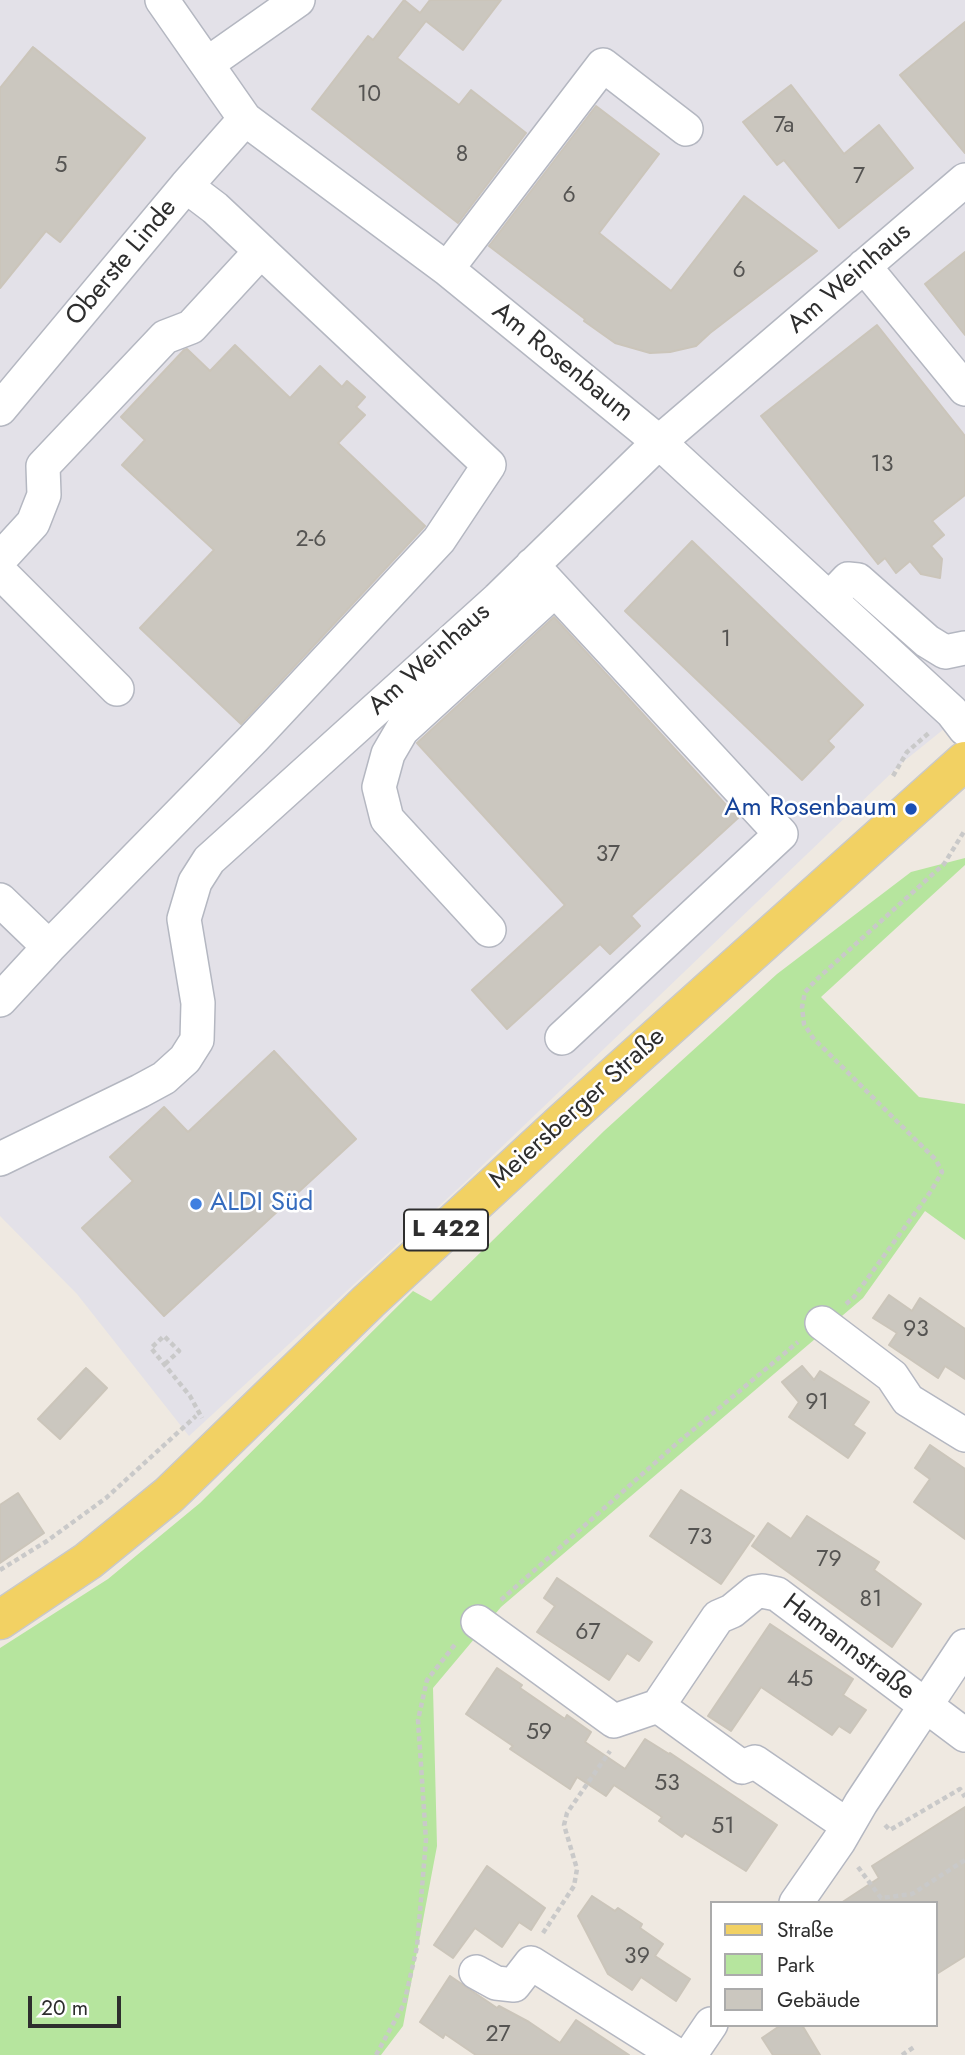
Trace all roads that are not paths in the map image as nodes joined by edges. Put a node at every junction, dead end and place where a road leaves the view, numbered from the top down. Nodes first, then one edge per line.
1 (162, 0) edge
2 (298, 0) edge
3 (207, 64) junction
4 (245, 119) junction
5 (686, 129) dead end
6 (965, 180) edge
7 (186, 186) junction
8 (261, 251) junction
9 (864, 266) junction
10 (447, 269) junction
11 (965, 389) edge
12 (0, 410) edge
13 (659, 442) junction
14 (0, 559) edge
15 (532, 565) junction
16 (0, 572) edge
17 (554, 591) junction
18 (829, 599) junction
19 (965, 648) edge
20 (117, 689) dead end
21 (965, 729) edge
22 (965, 761) edge
23 (0, 900) edge
24 (489, 930) dead end
25 (49, 947) junction
26 (0, 1000) edge
27 (562, 1038) dead end
28 (0, 1159) edge
29 (822, 1323) road end
30 (965, 1435) edge
31 (0, 1620) edge
32 (478, 1622) road end
33 (965, 1646) edge
34 (658, 1706) junction
35 (925, 1706) junction
36 (965, 1735) edge
37 (849, 1823) junction
38 (797, 1901) edge
39 (476, 1972) dead end
40 (710, 2025) edge
41 (677, 2055) edge
42 (690, 2055) edge

1 - 3 street, Am Rosenbaum
2 - 3 street
3 - 4 street, Am Rosenbaum
4 - 7 street, Oberste Linde
4 - 10 street, Am Rosenbaum
5 - 10 street
6 - 9 street, Am Weinhaus
7 - 8 street
7 - 12 street, Oberste Linde
8 - 14 street
8 - 25 street
9 - 11 street
9 - 13 street, Am Weinhaus
10 - 13 street, Am Rosenbaum
13 - 15 street, Am Weinhaus
13 - 18 street, Am Rosenbaum
15 - 17 street
15 - 28 street, Am Weinhaus
16 - 20 street
17 - 24 street
17 - 27 street
18 - 19 street
18 - 21 street, Am Rosenbaum
22 - 31 main road, Meiersberger Straße / L 422
23 - 25 street
25 - 26 street
29 - 30 street
32 - 34 street
33 - 35 street, Hamannstraße
34 - 35 street, Hamannstraße
34 - 37 street
35 - 36 street
35 - 37 street, Hamannstraße
37 - 38 street, Hamannstraße
39 - 41 street
40 - 42 street

